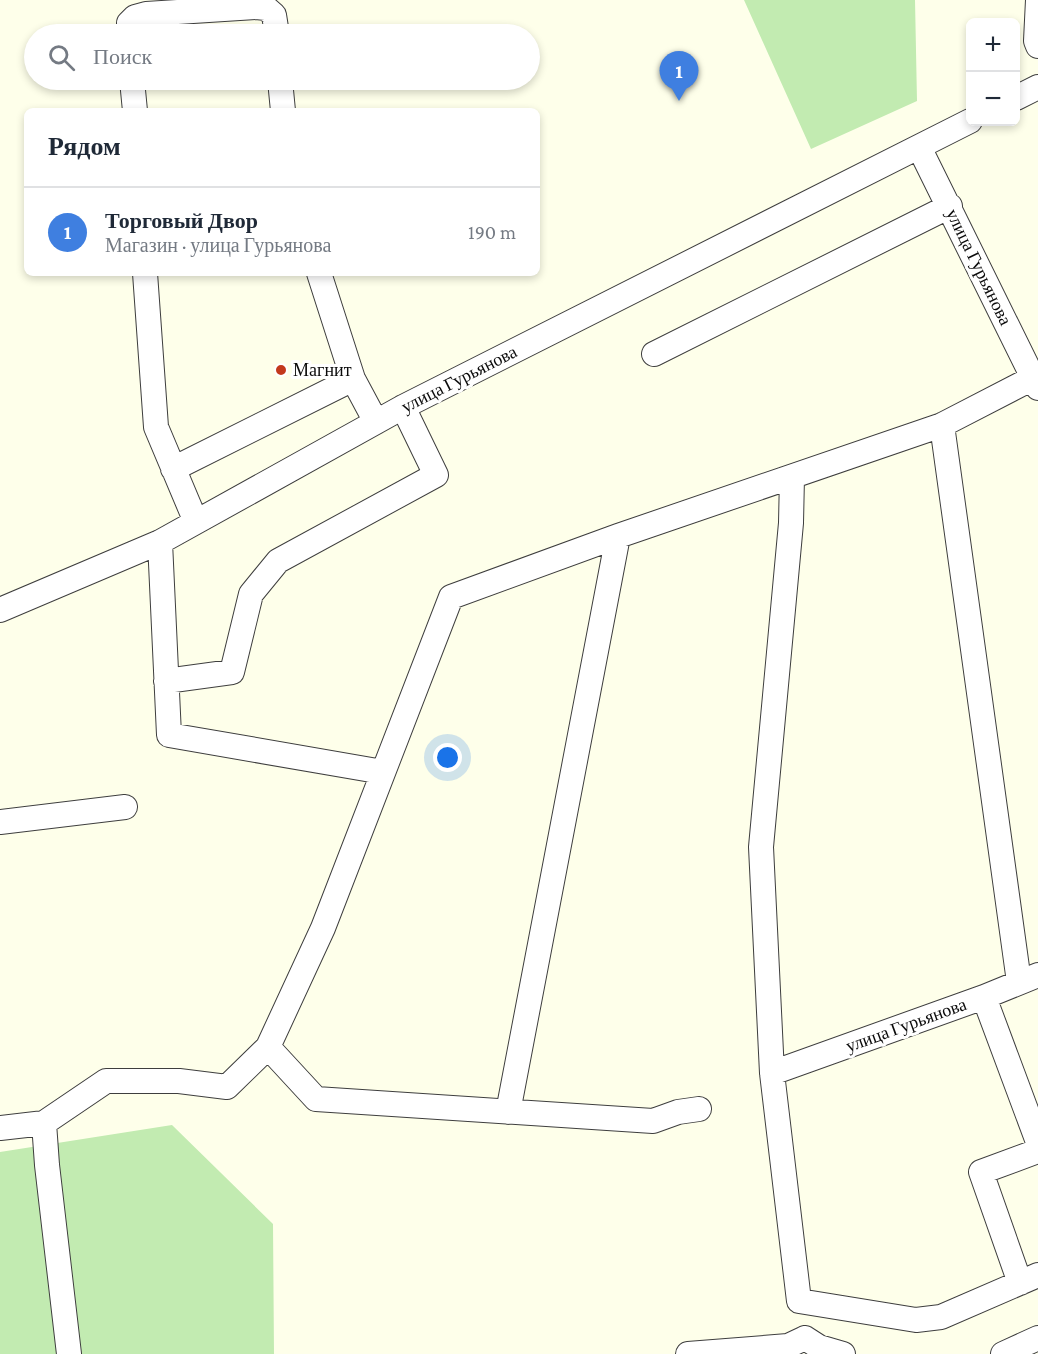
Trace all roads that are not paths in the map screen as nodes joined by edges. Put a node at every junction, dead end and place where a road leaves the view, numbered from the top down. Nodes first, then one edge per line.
1 (1038, 0) edge
2 (129, 24) edge
3 (275, 24) edge
4 (1038, 46) edge
5 (1038, 87) edge
6 (133, 90) edge
7 (281, 90) edge
8 (1020, 96) edge
9 (135, 108) edge
10 (283, 108) edge
11 (966, 123) edge
12 (919, 147) junction
13 (950, 206) junction
14 (145, 276) edge
15 (320, 276) edge
16 (654, 354) dead end
17 (353, 379) junction
18 (1036, 383) edge
19 (403, 407) junction
20 (376, 422) junction
21 (942, 425) junction
22 (173, 469) junction
23 (792, 477) junction
24 (196, 522) junction
25 (618, 536) junction
26 (160, 542) junction
27 (0, 610) edge
28 (166, 681) junction
29 (383, 772) junction
30 (125, 807) dead end
31 (0, 822) edge
32 (1028, 978) edge
33 (984, 997) junction
34 (268, 1047) junction
35 (772, 1073) junction
36 (699, 1109) dead end
37 (508, 1112) junction
38 (44, 1123) junction
39 (0, 1128) edge
40 (1038, 1142) edge
41 (1038, 1151) edge
42 (1029, 1279) edge
43 (799, 1301) junction
44 (805, 1338) junction
45 (1038, 1338) edge
46 (69, 1354) edge
47 (688, 1354) edge
48 (843, 1354) edge
49 (1003, 1354) edge

1 - 4 street
2 - 3 street
5 - 8 street
6 - 9 street
7 - 10 street
11 - 12 street, улица Гурьянова
12 - 13 street, улица Гурьянова
12 - 19 street, улица Гурьянова
13 - 16 street
13 - 18 street, улица Гурьянова
14 - 22 street
15 - 17 street
17 - 20 street
17 - 22 street
18 - 21 street
19 - 20 street, улица Гурьянова
19 - 28 street
20 - 24 street, улица Гурьянова
21 - 23 street
21 - 32 street
22 - 24 street
23 - 25 street
23 - 35 street
24 - 26 street, улица Гурьянова
25 - 29 street
25 - 37 street
26 - 27 street, улица Гурьянова
26 - 28 street
28 - 29 street
29 - 34 street
30 - 31 street
32 - 33 street, улица Гурьянова
33 - 35 street, улица Гурьянова
33 - 40 street
34 - 37 street
34 - 38 street
35 - 43 street
36 - 37 street
38 - 39 street
38 - 46 street
41 - 42 street
42 - 43 street
43 - 44 street
44 - 47 street
44 - 48 street
45 - 49 street

